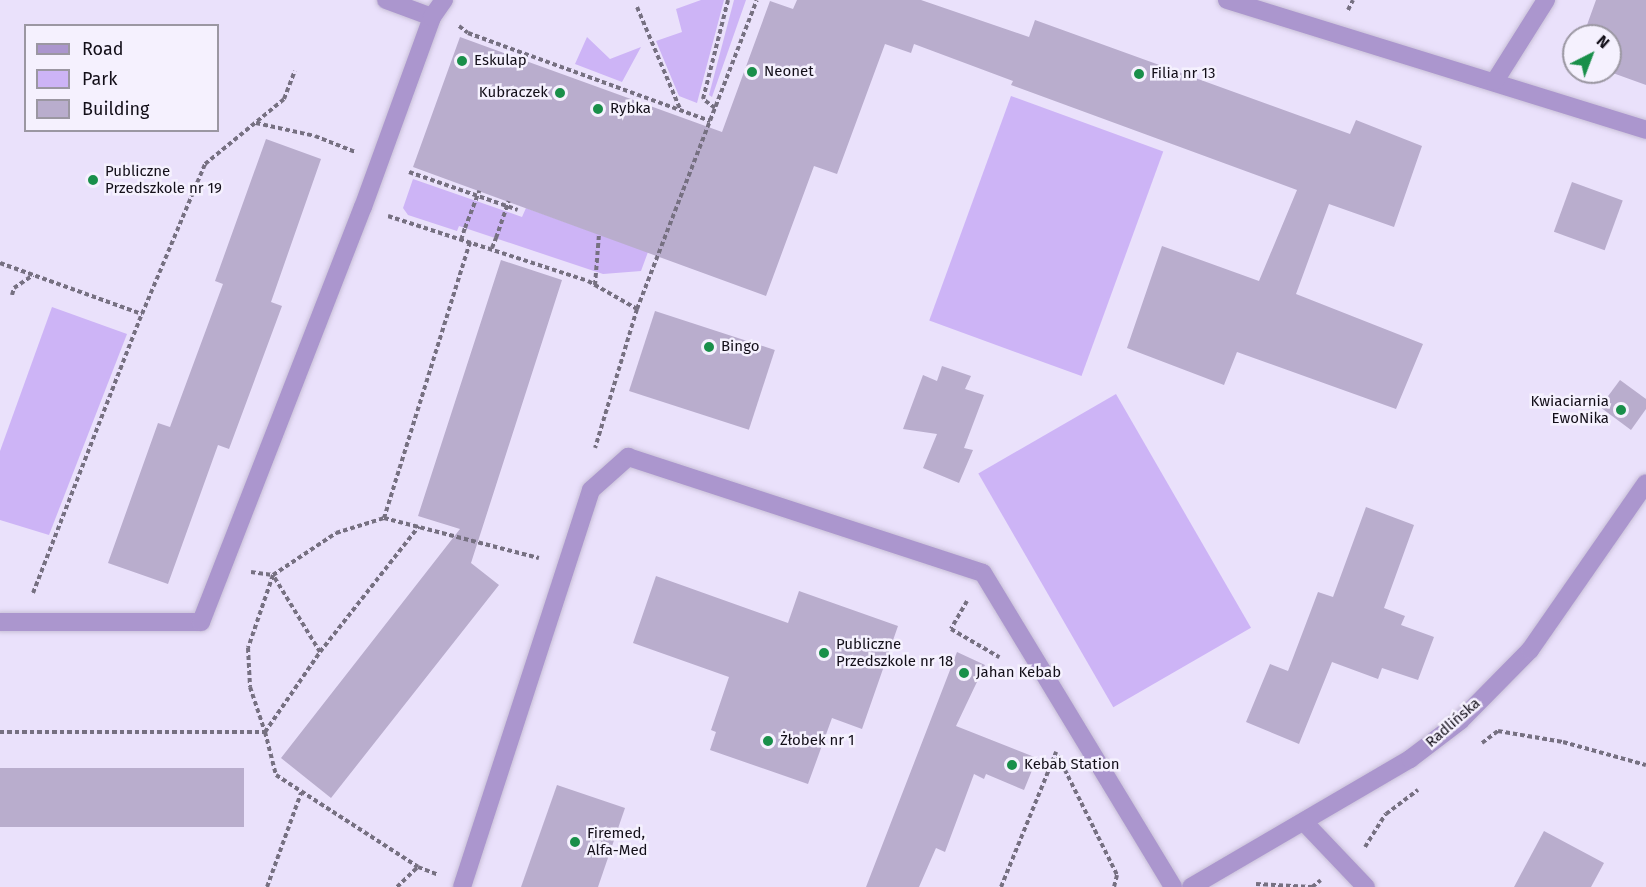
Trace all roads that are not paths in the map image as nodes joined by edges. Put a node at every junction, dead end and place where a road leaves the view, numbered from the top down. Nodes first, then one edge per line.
1 (386, 0) edge
2 (444, 0) edge
3 (1227, 0) edge
4 (1546, 0) edge
5 (1250, 3) edge
6 (432, 17) junction
7 (1495, 81) junction
8 (1646, 130) edge
9 (1646, 483) edge
10 (0, 622) edge
11 (1304, 822) junction
12 (462, 886) edge
13 (1173, 887) edge
14 (1191, 887) edge
15 (1366, 887) edge

1 - 6 street
2 - 6 street
3 - 5 street
4 - 7 street
5 - 7 street
6 - 10 street
7 - 8 street
9 - 11 street, Radlińska
11 - 14 street, Radlińska
11 - 15 street
12 - 13 street

